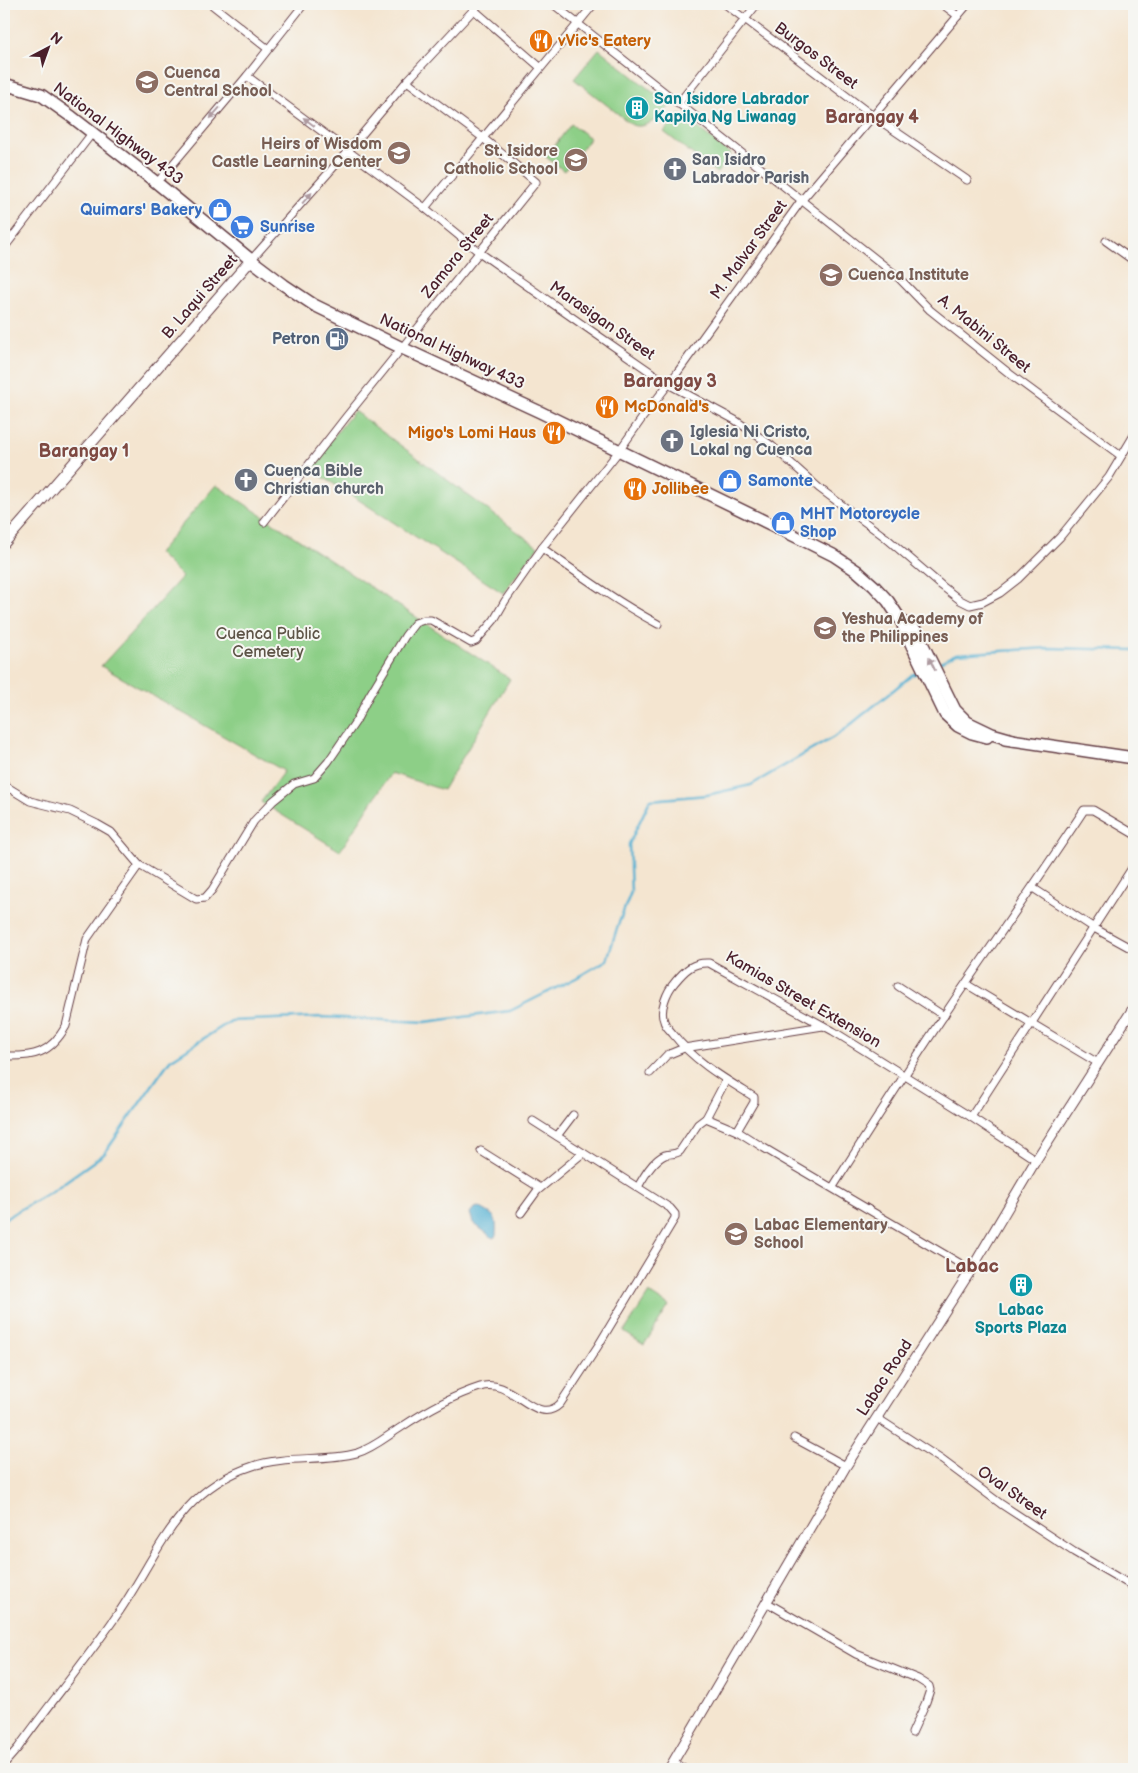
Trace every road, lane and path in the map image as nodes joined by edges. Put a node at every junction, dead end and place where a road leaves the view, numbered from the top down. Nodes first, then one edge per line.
1 (211, 4) edge
2 (304, 4) edge
3 (553, 4) edge
4 (594, 4) edge
5 (725, 4) edge
6 (757, 4) edge
7 (942, 4) edge
8 (968, 4) edge
9 (476, 7) edge
10 (958, 16) junction
11 (743, 19) junction
12 (577, 23) junction
13 (268, 49) junction
14 (540, 67) junction
15 (247, 76) junction
16 (407, 81) junction
17 (4, 84) edge
18 (678, 104) junction
19 (872, 116) junction
20 (93, 132) junction
21 (483, 138) junction
22 (348, 151) junction
23 (967, 180) dead end
24 (157, 183) junction
25 (801, 201) junction
26 (425, 208) junction
27 (1106, 241) dead end
28 (4, 248) edge
29 (479, 252) junction
30 (251, 260) junction
31 (1134, 261) edge
32 (402, 348) junction
33 (668, 384) junction
34 (1134, 435) edge
35 (619, 450) junction
36 (1121, 456) junction
37 (264, 522) dead end
38 (4, 542) edge
39 (542, 548) junction
40 (658, 624) dead end
41 (1134, 758) edge
42 (4, 785) edge
43 (1134, 834) edge
44 (139, 865) junction
45 (1134, 865) edge
46 (1033, 888) junction
47 (1094, 928) junction
48 (1134, 950) edge
49 (966, 984) junction
50 (898, 986) dead end
51 (1134, 1007) edge
52 (944, 1016) junction
53 (1032, 1025) junction
54 (823, 1026) junction
55 (684, 1048) junction
56 (4, 1056) edge
57 (1098, 1063) junction
58 (650, 1073) dead end
59 (905, 1075) junction
60 (726, 1080) junction
61 (573, 1115) dead end
62 (971, 1117) junction
63 (706, 1118) junction
64 (533, 1120) dead end
65 (737, 1131) junction
66 (557, 1136) junction
67 (481, 1151) dead end
68 (583, 1153) junction
69 (1036, 1160) junction
70 (638, 1187) junction
71 (833, 1187) junction
72 (540, 1188) junction
73 (521, 1213) dead end
74 (971, 1270) junction
75 (877, 1418) junction
76 (794, 1438) dead end
77 (846, 1466) junction
78 (1134, 1587) edge
79 (766, 1602) junction
80 (912, 1733) dead end
81 (4, 1764) edge
82 (671, 1766) edge
83 (684, 1769) edge

1 - 13 street
2 - 13 street
3 - 12 street, A. Mabini Street
4 - 12 street
5 - 11 street, Burgos Street
6 - 11 street
7 - 10 street
8 - 10 street, M. Malvar Street
9 - 14 street
9 - 16 street, B. Laqui Street
10 - 19 street, M. Malvar Street
11 - 18 street
11 - 19 street, Burgos Street
12 - 14 street
12 - 18 street, A. Mabini Street
13 - 15 street
14 - 21 street
22 -> 15 street, Marasigan Street
15 -> 24 street
16 - 21 street
16 - 22 street, B. Laqui Street
17 - 20 main road, National Highway 433
18 - 25 street, A. Mabini Street
19 - 23 street, Burgos Street
19 - 25 street, M. Malvar Street
20 - 24 main road, National Highway 433
20 - 28 street
21 - 26 street
21 - 29 street, Zamora Street
22 - 26 street, Marasigan Street
30 -> 22 street, B. Laqui Street
24 - 30 main road, National Highway 433
25 - 33 street, M. Malvar Street
25 - 36 street, A. Mabini Street
26 - 29 street, Marasigan Street
27 - 31 street
29 - 32 street, Zamora Street
29 - 33 street, Marasigan Street
30 - 32 main road, National Highway 433
30 - 38 main road, B. Laqui Street
32 - 35 main road, National Highway 433
32 - 37 street, Zamora Street
33 - 35 street, M. Malvar Street
33 - 36 street, Marasigan Street
34 - 36 street
35 - 39 street, M. Malvar Street
35 - 41 main road, National Highway 433
39 - 40 street
39 - 44 street, M. Malvar Street
42 - 44 street
43 - 46 street
44 - 56 street
45 - 47 street
46 - 47 street
46 - 49 street
47 - 48 street
47 - 53 street
49 - 52 street
49 - 53 street
50 - 52 street
51 - 57 street, Labac Road
52 - 59 street
53 - 57 street
53 - 62 street
54 - 55 street
54 - 55 street, Kamias Street Extension
54 - 59 street, Kamias Street Extension
55 - 58 street
55 - 60 street, Kamias Street Extension
57 - 69 street, Labac Road
59 - 62 street, Kamias Street Extension
59 - 71 street
60 - 63 street
60 - 65 street, Kamias Street Extension
61 - 66 street
62 - 69 street, Kamias Street Extension
63 - 65 street
63 - 70 street
64 - 66 street
65 - 71 street
66 - 68 street
67 - 72 street
68 - 70 street
68 - 72 street
69 - 74 street, Labac Road
70 - 81 street
71 - 74 street
72 - 73 street
74 - 75 street, Labac Road
75 - 77 street, Labac Road
75 - 78 street, Oval Street
76 - 77 street
77 - 79 street, Labac Road
79 - 80 street
79 - 82 street, Labac Road
82 - 83 street

